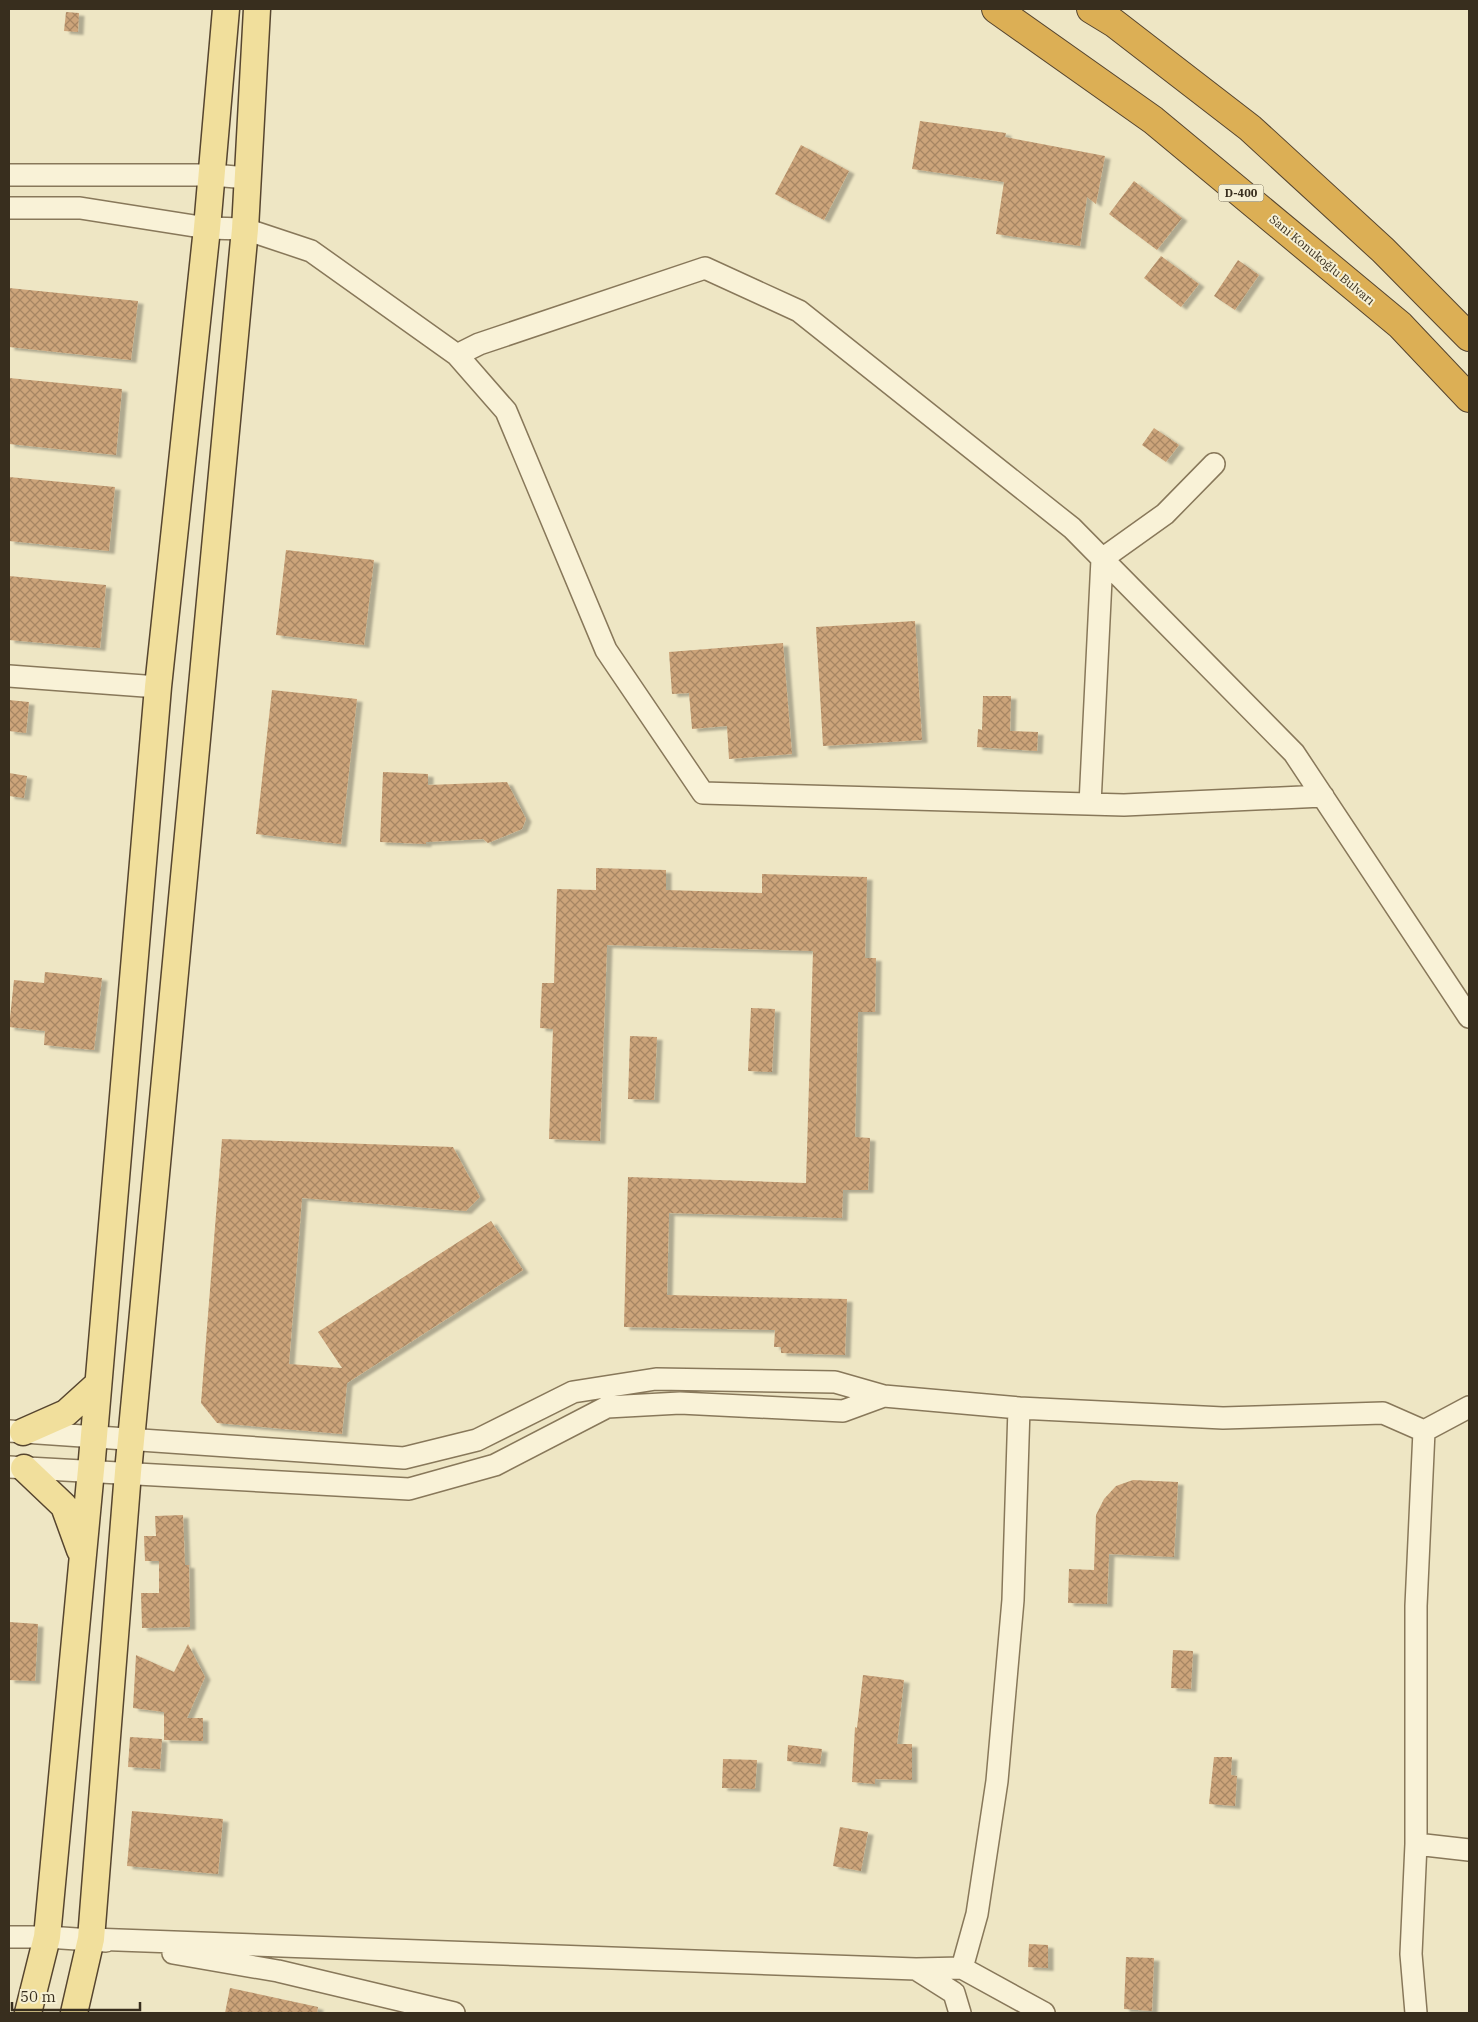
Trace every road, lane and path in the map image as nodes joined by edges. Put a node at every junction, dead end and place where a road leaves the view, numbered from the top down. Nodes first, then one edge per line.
1 (226, 9) edge
2 (258, 9) edge
3 (996, 9) edge
4 (1091, 9) edge
5 (212, 174) junction
6 (9, 175) edge
7 (248, 178) junction
8 (9, 208) edge
9 (207, 228) junction
10 (245, 229) junction
11 (1469, 337) edge
12 (457, 355) junction
13 (1469, 398) edge
14 (1214, 464) dead end
15 (1102, 559) junction
16 (9, 676) edge
17 (158, 687) junction
18 (1323, 796) junction
19 (1090, 804) junction
20 (1469, 1017) edge
21 (98, 1384) junction
22 (884, 1396) junction
23 (1469, 1407) edge
24 (1019, 1408) junction
25 (1424, 1431) junction
26 (16, 1432) edge
27 (94, 1437) junction
28 (131, 1440) junction
29 (16, 1468) edge
30 (90, 1470) junction
31 (128, 1472) junction
32 (82, 1558) junction
33 (1416, 1844) junction
34 (1469, 1850) edge
35 (9, 1937) edge
36 (47, 1937) junction
37 (91, 1939) junction
38 (962, 1968) junction
39 (916, 1969) junction
40 (28, 2013) edge
41 (74, 2013) edge
42 (454, 2013) edge
43 (960, 2013) edge
44 (1040, 2013) edge
45 (1416, 2013) edge

1 - 5 main road
2 - 7 main road
3 - 13 highway, Sani Konukoğlu Bulvarı / D-400
4 - 11 highway
5 - 6 street
5 - 7 street
5 - 9 main road
7 - 10 main road
8 - 9 street
9 - 10 street
9 - 17 main road
10 - 12 street
10 - 28 main road
12 - 15 street
12 - 19 street
14 - 15 street
15 - 18 street
15 - 19 street
16 - 17 street
17 - 21 main road
18 - 19 street
18 - 20 street
21 - 26 main road
21 - 27 main road
22 - 24 street
22 - 28 street
22 - 31 street
23 - 25 street
24 - 25 street
24 - 38 street
25 - 33 street
26 - 27 street
27 - 28 street
27 - 30 main road
28 - 31 main road
29 - 30 street
29 - 32 main road
30 - 31 street
30 - 32 main road
31 - 37 main road
32 - 36 main road
33 - 34 street
33 - 45 street
35 - 36 street
36 - 37 street
36 - 40 main road
37 - 39 street
37 - 41 main road
37 - 42 street
38 - 39 street
38 - 44 street
39 - 43 street

